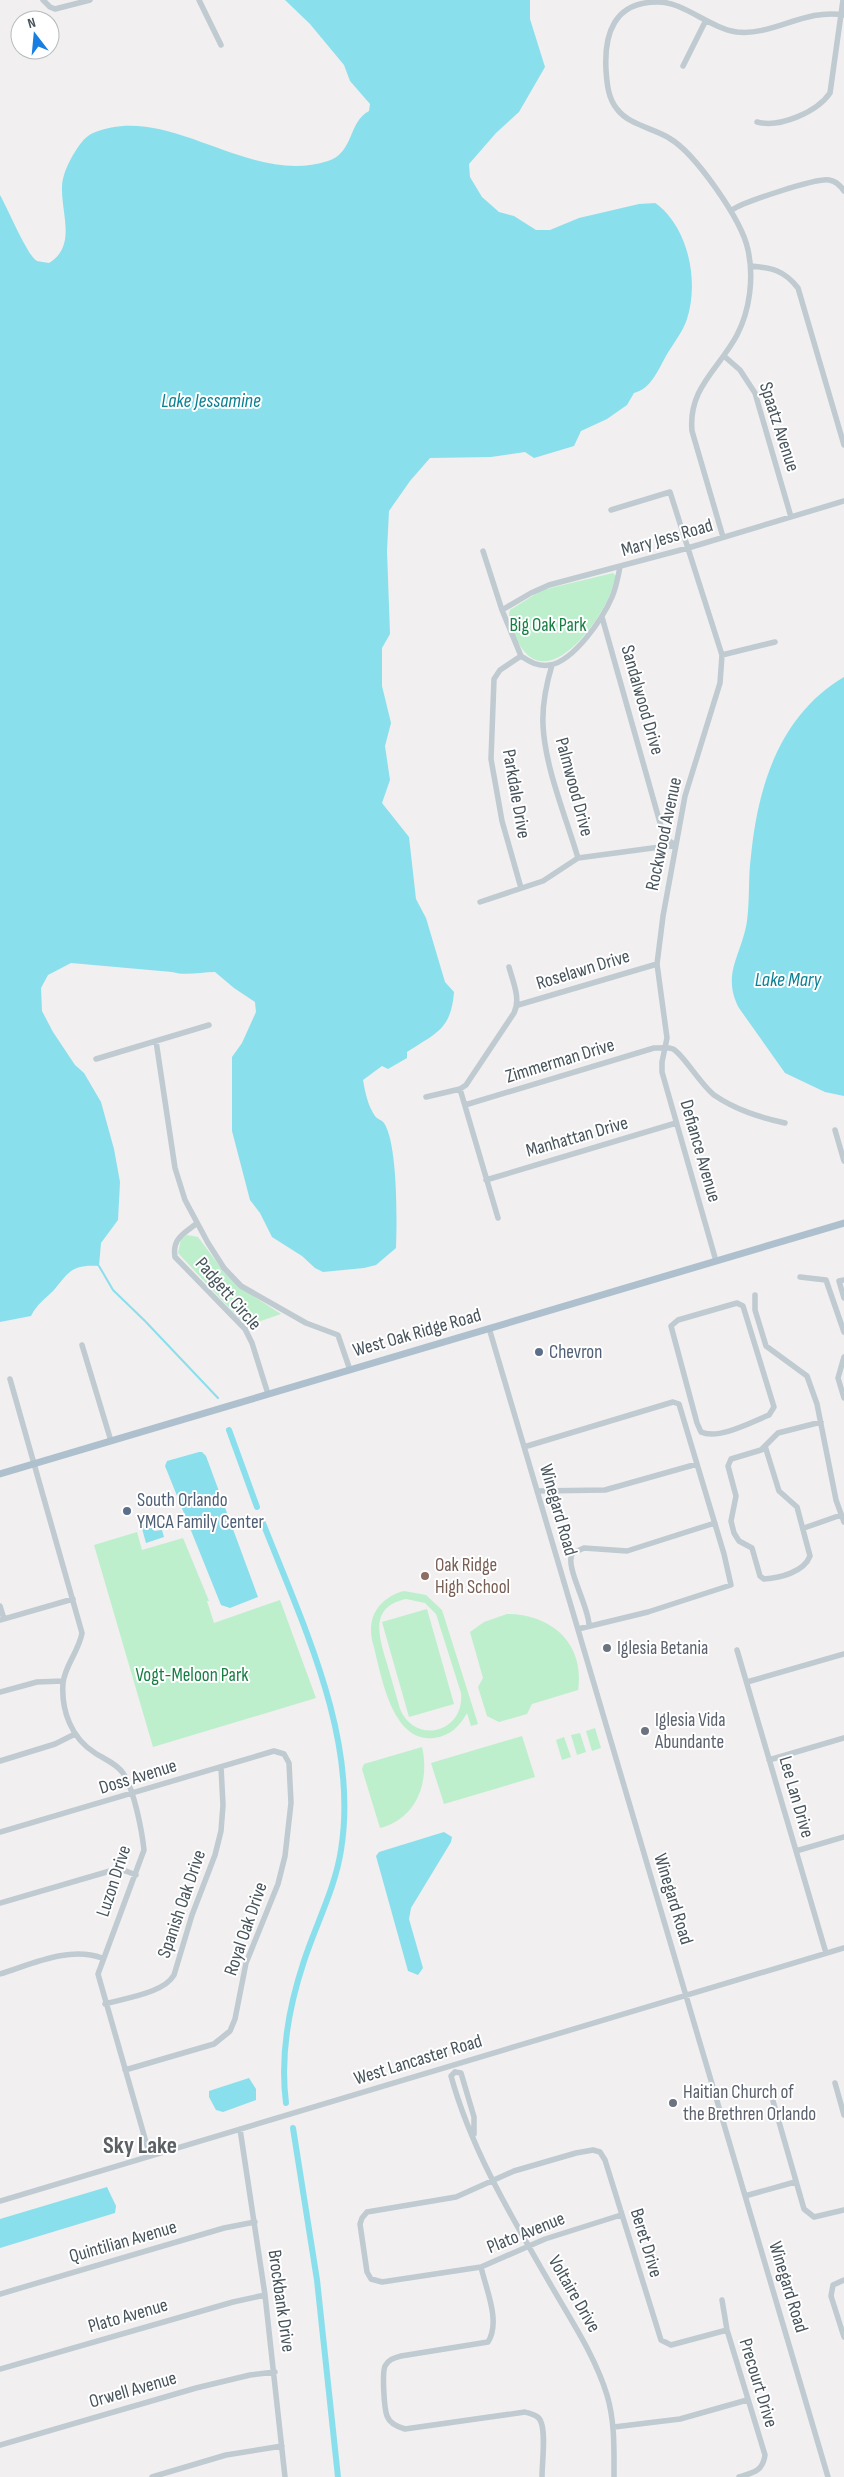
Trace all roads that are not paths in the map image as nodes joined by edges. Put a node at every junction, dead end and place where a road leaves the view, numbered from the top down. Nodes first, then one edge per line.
1 (43, 0) edge
2 (90, 0) edge
3 (198, 0) edge
4 (843, 0) edge
5 (843, 15) edge
6 (705, 22) junction
7 (221, 45) dead end
8 (683, 66) dead end
9 (757, 122) dead end
10 (844, 191) edge
11 (732, 210) junction
12 (750, 266) junction
13 (724, 356) junction
14 (844, 445) edge
15 (844, 500) edge
16 (612, 510) dead end
17 (792, 516) junction
18 (724, 537) junction
19 (688, 548) junction
20 (483, 551) dead end
21 (620, 567) junction
22 (502, 610) junction
23 (602, 617) junction
24 (775, 642) dead end
25 (722, 655) junction
26 (521, 656) junction
27 (552, 665) junction
28 (675, 845) junction
29 (578, 858) junction
30 (521, 888) junction
31 (480, 902) dead end
32 (657, 964) junction
33 (508, 967) dead end
34 (518, 1005) junction
35 (209, 1025) dead end
36 (156, 1041) junction
37 (665, 1048) junction
38 (96, 1059) dead end
39 (460, 1089) junction
40 (426, 1097) dead end
41 (464, 1105) junction
42 (785, 1123) dead end
43 (676, 1124) junction
44 (835, 1130) dead end
45 (844, 1161) edge
46 (486, 1180) junction
47 (498, 1218) dead end
48 (844, 1223) edge
49 (196, 1224) junction
50 (716, 1261) junction
51 (800, 1277) dead end
52 (842, 1281) edge
53 (755, 1295) dead end
54 (844, 1298) edge
55 (489, 1328) junction
56 (844, 1332) edge
57 (82, 1345) dead end
58 (844, 1357) edge
59 (350, 1370) junction
60 (10, 1379) dead end
61 (268, 1394) junction
62 (844, 1398) edge
63 (821, 1422) junction
64 (738, 1427) joint
65 (111, 1441) junction
66 (765, 1446) junction
67 (524, 1447) junction
68 (34, 1464) junction
69 (698, 1464) junction
70 (0, 1474) edge
71 (537, 1491) junction
72 (842, 1515) junction
73 (715, 1522) junction
74 (844, 1522) edge
75 (804, 1528) junction
76 (73, 1599) junction
77 (0, 1606) edge
78 (2, 1620) edge
79 (589, 1626) junction
80 (578, 1629) junction
81 (737, 1650) dead end
82 (844, 1654) edge
83 (63, 1681) junction
84 (747, 1682) junction
85 (0, 1692) edge
86 (75, 1734) junction
87 (844, 1738) edge
88 (284, 1754) joint
89 (769, 1760) junction
90 (0, 1762) edge
91 (221, 1767) junction
92 (131, 1794) junction
93 (0, 1832) edge
94 (844, 1837) edge
95 (796, 1851) junction
96 (136, 1874) junction
97 (0, 1903) edge
98 (844, 1948) edge
99 (826, 1953) junction
100 (102, 1958) junction
101 (0, 1974) edge
102 (686, 1994) junction
103 (106, 2004) junction
104 (454, 2069) junction
105 (125, 2070) junction
106 (835, 2083) dead end
107 (773, 2101) dead end
108 (844, 2115) edge
109 (240, 2129) junction
110 (474, 2136) junction
111 (150, 2156) junction
112 (492, 2182) junction
113 (795, 2182) junction
114 (745, 2196) junction
115 (0, 2201) edge
116 (844, 2210) edge
117 (621, 2215) junction
118 (255, 2222) junction
119 (528, 2245) junction
120 (481, 2268) junction
121 (844, 2280) edge
122 (0, 2294) edge
123 (266, 2295) junction
124 (722, 2300) dead end
125 (727, 2330) junction
126 (844, 2337) edge
127 (0, 2369) edge
128 (275, 2372) junction
129 (747, 2400) junction
130 (614, 2427) junction
131 (0, 2445) edge
132 (282, 2446) junction
133 (152, 2477) edge
134 (285, 2477) edge
135 (542, 2477) edge
136 (614, 2477) edge
137 (739, 2477) edge
138 (828, 2477) edge

1 - 2 street
3 - 7 street
4 - 5 street
5 - 6 street
5 - 9 street
6 - 8 street
6 - 11 street
10 - 11 street
11 - 12 street
12 - 13 street
12 - 14 street
13 - 17 street, Spaatz Avenue
13 - 18 street
15 - 17 street, Mary Jess Road
16 - 19 street, Rockwood Avenue
17 - 18 street, Mary Jess Road
18 - 19 street, Mary Jess Road
19 - 21 street, Mary Jess Road
19 - 25 street, Rockwood Avenue
20 - 22 street
21 - 22 street, Mary Jess Road
21 - 23 street
22 - 26 street
23 - 27 street
23 - 28 street, Sandalwood Drive
24 - 25 street
25 - 28 street, Rockwood Avenue
26 - 27 street
26 - 30 street, Parkdale Drive
27 - 29 street, Palmwood Drive
28 - 29 street
28 - 32 street, Rockwood Avenue
29 - 30 street
30 - 31 street
32 - 34 street, Roselawn Drive
32 - 37 street, Rockwood Avenue
33 - 34 street
34 - 39 street
35 - 36 street
36 - 38 street
36 - 49 street, Padgett Circle
37 - 41 street, Zimmerman Drive
37 - 42 street
37 - 43 street, Defiance Avenue
39 - 40 street
39 - 41 street
41 - 46 street
43 - 46 street, Manhattan Drive
43 - 50 street, Defiance Avenue
44 - 45 street
46 - 47 street
48 - 50 main road, West Oak Ridge Road
49 - 59 street, Padgett Circle
49 - 61 street, Padgett Circle
50 - 55 main road, West Oak Ridge Road
51 - 56 street
52 - 54 street
53 - 63 street
55 - 59 main road, West Oak Ridge Road
55 - 67 street, Winegard Road
57 - 65 street
58 - 62 street
59 - 61 main road, West Oak Ridge Road
60 - 68 street, Luzon Drive
61 - 65 main road, West Oak Ridge Road
63 - 66 street
63 - 72 street
64 - 64 street
65 - 68 main road, West Oak Ridge Road
66 - 75 street
66 - 75 street
67 - 69 street
67 - 71 street, Winegard Road
68 - 70 main road, West Oak Ridge Road
68 - 76 street, Luzon Drive
69 - 71 street
69 - 73 street
71 - 80 street, Winegard Road
72 - 74 street
72 - 75 street
73 - 79 street
73 - 79 street
76 - 78 street
76 - 83 street, Luzon Drive
77 - 78 street
79 - 80 street
80 - 102 street, Winegard Road
81 - 84 street, Lee Lan Drive
82 - 84 street
83 - 85 street
83 - 86 street, Luzon Drive
84 - 89 street, Lee Lan Drive
86 - 90 street
86 - 92 street, Luzon Drive
87 - 89 street
88 - 91 street, Doss Avenue
88 - 105 street, Royal Oak Drive
89 - 95 street, Lee Lan Drive
91 - 92 street, Doss Avenue
91 - 103 street, Spanish Oak Drive
92 - 93 street, Doss Avenue
92 - 96 street, Luzon Drive
94 - 95 street
95 - 99 street, Lee Lan Drive
96 - 97 street
96 - 100 street, Luzon Drive
98 - 99 street, West Lancaster Road
99 - 102 street, West Lancaster Road
100 - 101 street
100 - 103 street, Luzon Drive
102 - 104 street, West Lancaster Road
102 - 114 street, Winegard Road
103 - 105 street, Luzon Drive
104 - 109 street, West Lancaster Road
104 - 110 street, Voltaire Drive
104 - 110 street, Voltaire Drive
105 - 111 street, Luzon Drive
106 - 108 street
107 - 113 street
109 - 111 street, West Lancaster Road
109 - 118 street, Brockbank Drive
110 - 112 street, Voltaire Drive
111 - 115 street, West Lancaster Road
112 - 117 street, Beret Drive
112 - 119 street, Voltaire Drive
112 - 120 street, Plato Avenue
113 - 114 street
113 - 116 street
114 - 138 street, Winegard Road
117 - 119 street, Plato Avenue
117 - 125 street, Beret Drive
118 - 122 street, Quintilian Avenue
118 - 123 street, Brockbank Drive
119 - 120 street, Plato Avenue
119 - 130 street, Voltaire Drive
120 - 135 street
121 - 126 street
123 - 127 street, Plato Avenue
123 - 128 street, Brockbank Drive
124 - 125 street, Precourt Drive
125 - 129 street, Precourt Drive
128 - 131 street, Orwell Avenue
128 - 132 street, Brockbank Drive
129 - 130 street
129 - 137 street, Precourt Drive
130 - 136 street, Voltaire Drive
132 - 133 street
132 - 134 street, Brockbank Drive

